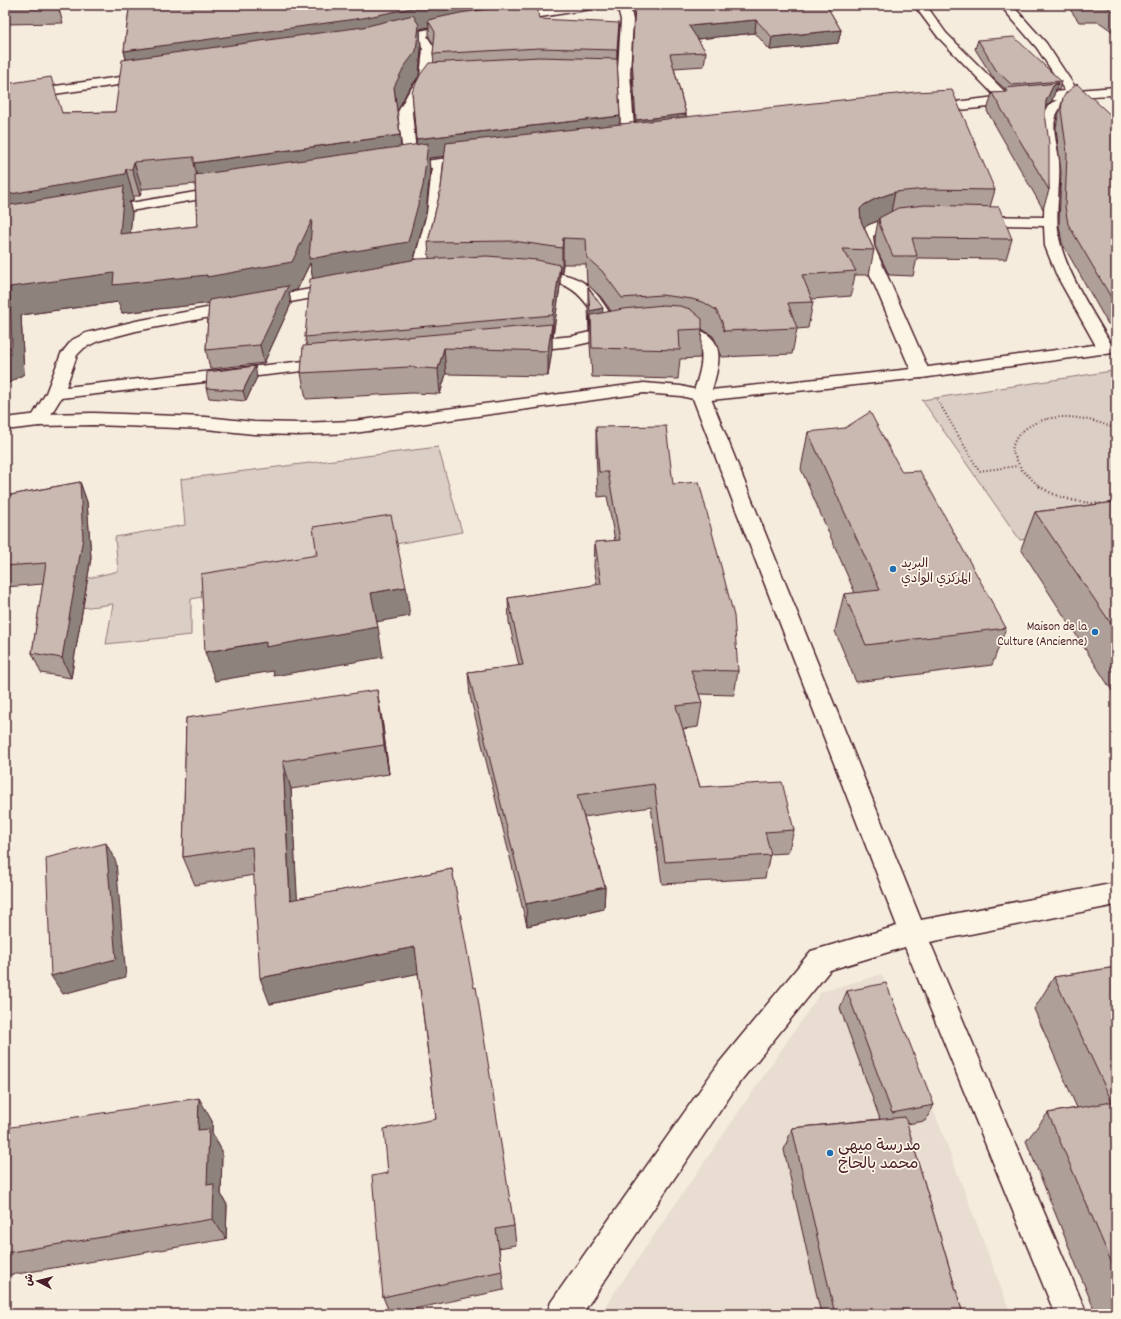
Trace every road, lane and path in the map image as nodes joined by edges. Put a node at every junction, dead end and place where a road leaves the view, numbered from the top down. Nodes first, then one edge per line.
1 (598, 5) edge
2 (620, 5) edge
3 (920, 5) edge
4 (1006, 5) edge
5 (497, 20) edge
6 (466, 24) edge
7 (420, 35) junction
8 (381, 43) edge
9 (573, 71) edge
10 (624, 73) junction
11 (160, 75) edge
12 (442, 76) edge
13 (426, 77) junction
14 (1116, 91) edge
15 (1074, 94) junction
16 (5, 97) edge
17 (1006, 100) junction
18 (916, 111) edge
19 (644, 139) edge
20 (628, 141) junction
21 (613, 143) edge
22 (486, 158) edge
23 (439, 163) junction
24 (411, 167) junction
25 (387, 170) edge
26 (240, 189) edge
27 (88, 214) edge
28 (920, 219) edge
29 (958, 220) edge
30 (1051, 222) junction
31 (419, 274) edge
32 (517, 274) edge
33 (350, 286) edge
34 (659, 327) edge
35 (637, 328) edge
36 (615, 331) junction
37 (503, 348) edge
38 (1111, 348) edge
39 (346, 361) edge
40 (921, 373) junction
41 (55, 392) junction
42 (701, 396) junction
43 (40, 420) junction
44 (5, 424) edge
45 (1116, 429) edge
46 (1018, 466) junction
47 (1109, 504) edge
48 (1116, 894) edge
49 (913, 932) junction
50 (563, 1314) edge
51 (1071, 1314) edge

1 - 5 street
2 - 10 street
3 - 17 street
4 - 15 street
6 - 7 street
7 - 8 street
7 - 13 street
9 - 10 street
10 - 20 street
11 - 16 street
12 - 13 street
13 - 24 street
14 - 15 street
15 - 17 street
15 - 30 street
17 - 18 street
19 - 20 street
20 - 21 street
22 - 23 street
23 - 24 street
23 - 31 street
24 - 25 street
26 - 27 street
28 - 40 street
29 - 30 street
30 - 38 street
32 - 36 street
33 - 41 street
34 - 42 street
35 - 36 street
36 - 37 street
38 - 40 street
39 - 41 street
40 - 42 street
40 - 46 path
41 - 43 street
42 - 43 street
42 - 49 street
43 - 44 street
45 - 46 path
46 - 47 path
48 - 49 street
49 - 50 street
49 - 51 street

